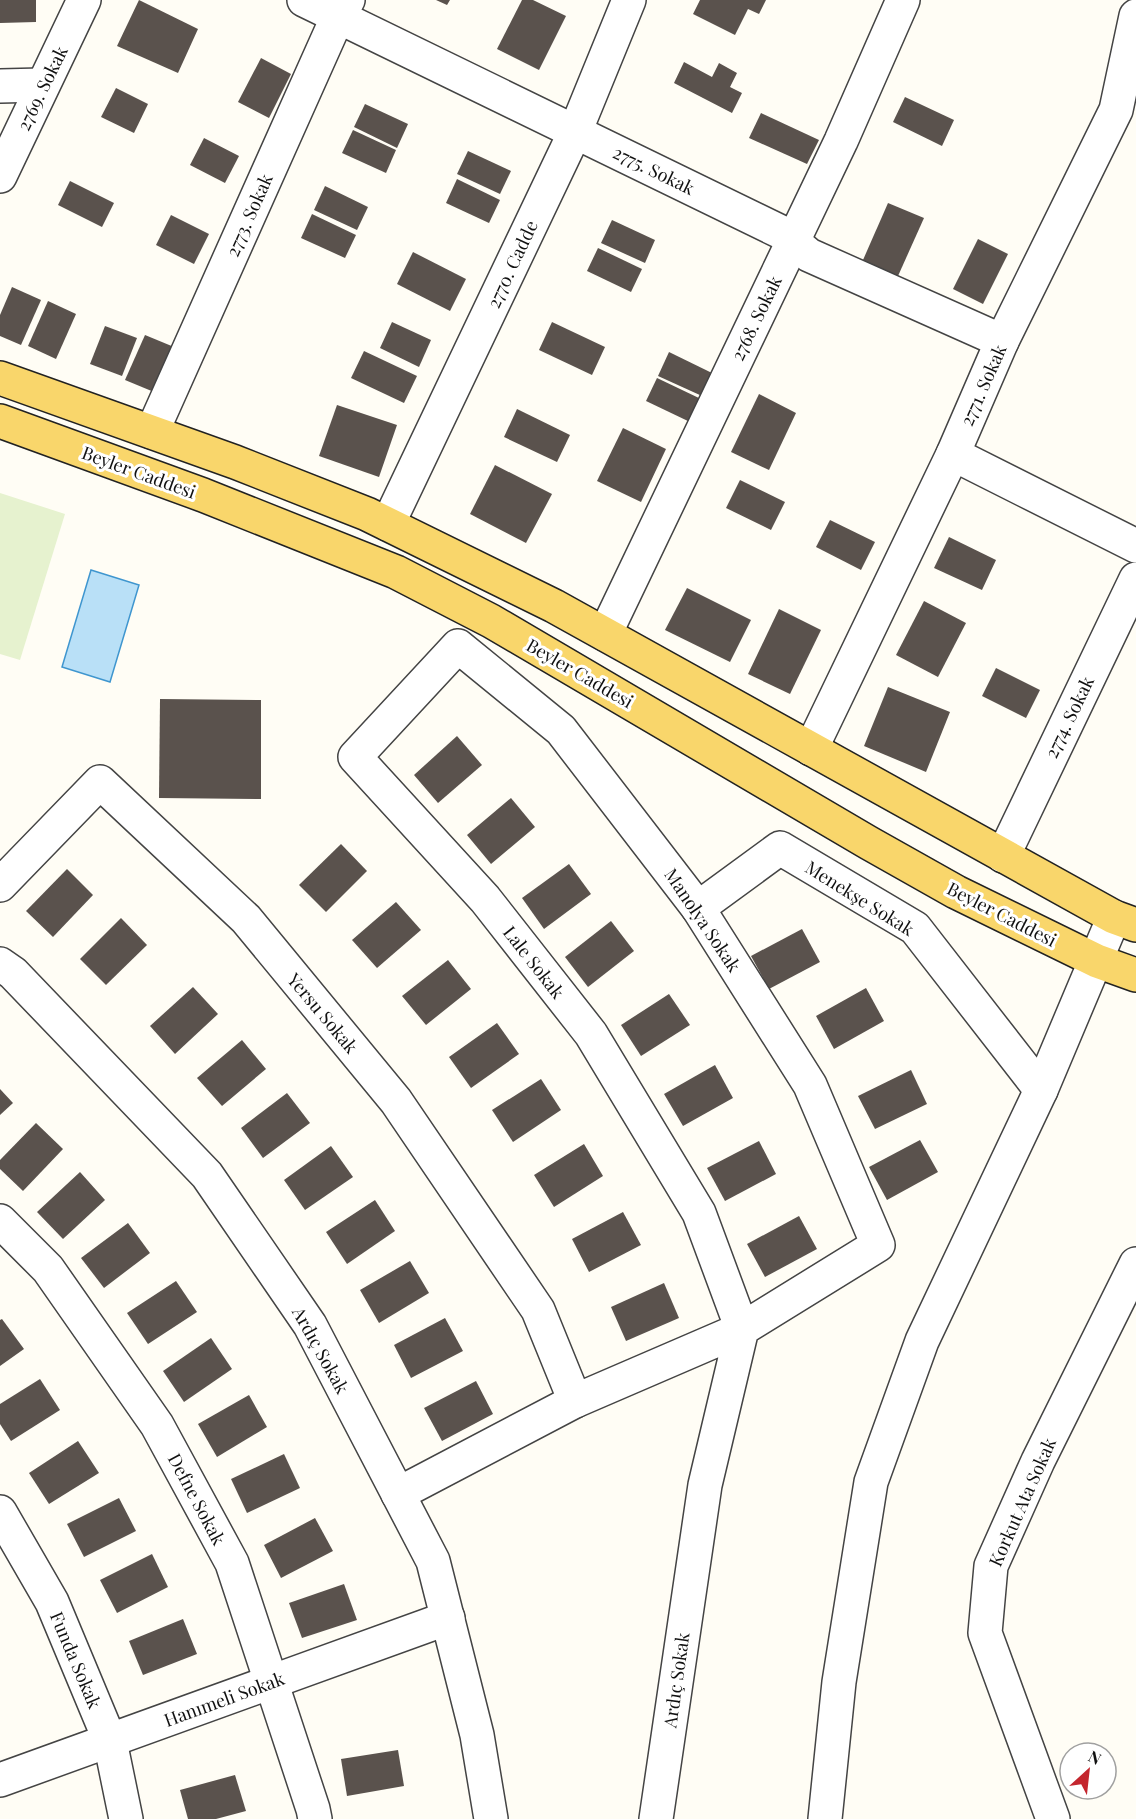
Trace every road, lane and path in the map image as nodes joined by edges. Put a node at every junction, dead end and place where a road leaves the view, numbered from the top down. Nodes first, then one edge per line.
1 (84, 0) edge
2 (304, 0) edge
3 (629, 0) edge
4 (903, 0) edge
5 (343, 8) edge
6 (1136, 16) edge
7 (42, 85) junction
8 (0, 86) edge
9 (575, 132) junction
10 (0, 176) edge
11 (793, 242) junction
12 (1002, 341) junction
13 (0, 378) edge
14 (0, 421) edge
15 (152, 432) junction
16 (953, 454) junction
17 (388, 524) junction
18 (1136, 546) edge
19 (1136, 579) edge
20 (605, 634) junction
21 (458, 646) joint
22 (811, 749) junction
23 (1003, 856) junction
24 (0, 885) edge
25 (698, 908) junction
26 (1125, 921) edge
27 (1097, 961) junction
28 (0, 964) edge
29 (1136, 975) edge
30 (1041, 1090) junction
31 (0, 1221) edge
32 (1136, 1264) edge
33 (742, 1329) junction
34 (575, 1401) junction
35 (398, 1494) junction
36 (0, 1512) edge
37 (448, 1618) junction
38 (273, 1682) junction
39 (110, 1741) junction
40 (0, 1780) edge
41 (126, 1819) edge
42 (315, 1819) edge
43 (491, 1819) edge
44 (656, 1819) edge
45 (825, 1819) edge
46 (1053, 1819) edge

1 - 7 street, 2769. Sokak
2 - 5 street, 2775. Sokak
3 - 9 street, 2770. Cadde
4 - 11 street, 2768. Sokak
5 - 9 street, 2775. Sokak
5 - 15 street, 2773. Sokak
6 - 12 street, 2771. Sokak
7 - 8 street
7 - 10 street, 2769. Sokak
9 - 11 street, 2775. Sokak
9 - 17 street, 2770. Cadde
11 - 12 street, 2775. Sokak
11 - 20 street, 2768. Sokak
12 - 16 street, 2771. Sokak
13 - 15 main road
14 - 27 main road, Beyler Caddesi
15 - 17 main road
16 - 18 street
16 - 22 street, 2771. Sokak
17 - 20 main road
19 - 23 street, 2774. Sokak
20 - 22 main road
21 - 25 street, Manolya Sokak
21 - 33 street, Lale Sokak
22 - 23 main road
23 - 26 main road
24 - 34 street, Yersu Sokak
25 - 30 street, Menekşe Sokak
25 - 33 street, Manolya Sokak
26 - 27 street
27 - 29 main road, Beyler Caddesi
27 - 30 street
28 - 35 street, Ardıç Sokak
30 - 45 street
31 - 38 street, Defne Sokak
32 - 46 street, Korkut Ata Sokak
33 - 34 street
33 - 44 street, Ardıç Sokak
34 - 35 street
35 - 37 street, Ardıç Sokak
36 - 39 street, Funda Sokak
37 - 38 street, Hanımeli Sokak
37 - 43 street, Ardıç Sokak
38 - 39 street, Hanımeli Sokak
38 - 42 street, Defne Sokak
39 - 40 street, Hanımeli Sokak
39 - 41 street, Funda Sokak

